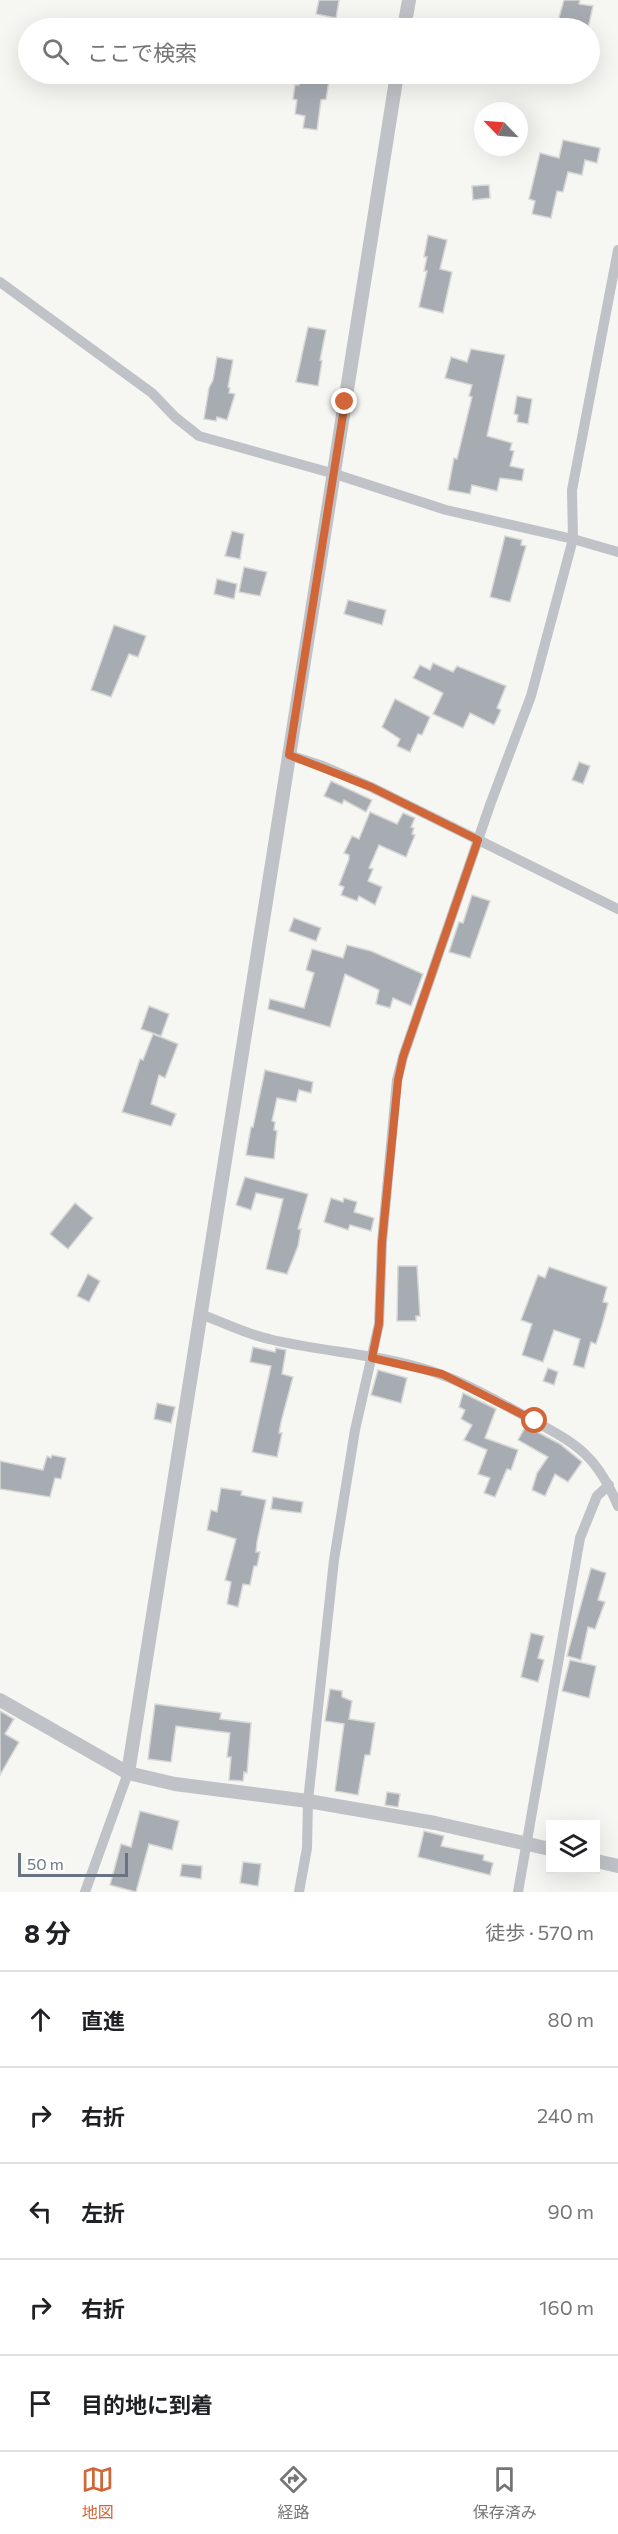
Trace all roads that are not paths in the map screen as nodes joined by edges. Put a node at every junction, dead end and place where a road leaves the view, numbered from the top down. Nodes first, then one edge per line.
1 (409, 0) edge
2 (406, 18) edge
3 (396, 84) edge
4 (618, 250) edge
5 (0, 282) edge
6 (335, 474) junction
7 (573, 538) junction
8 (618, 552) edge
9 (289, 755) junction
10 (478, 840) junction
11 (618, 909) edge
12 (200, 1314) junction
13 (372, 1358) junction
14 (609, 1485) junction
15 (618, 1506) edge
16 (0, 1700) edge
17 (128, 1773) junction
18 (308, 1801) junction
19 (527, 1844) junction
20 (546, 1849) edge
21 (600, 1862) edge
22 (618, 1866) edge
23 (85, 1892) edge
24 (298, 1892) edge
25 (518, 1892) edge

1 - 2 street
3 - 6 street
4 - 7 street
5 - 6 street
6 - 7 street
6 - 9 street
7 - 8 street
7 - 10 street
9 - 10 street
9 - 12 street
10 - 11 street
10 - 13 street
12 - 13 street
12 - 17 street
13 - 14 street
13 - 18 street
14 - 15 street
14 - 19 street
16 - 17 street
17 - 18 street
17 - 23 street
18 - 19 street
18 - 24 street
19 - 20 street
19 - 25 street
21 - 22 street

